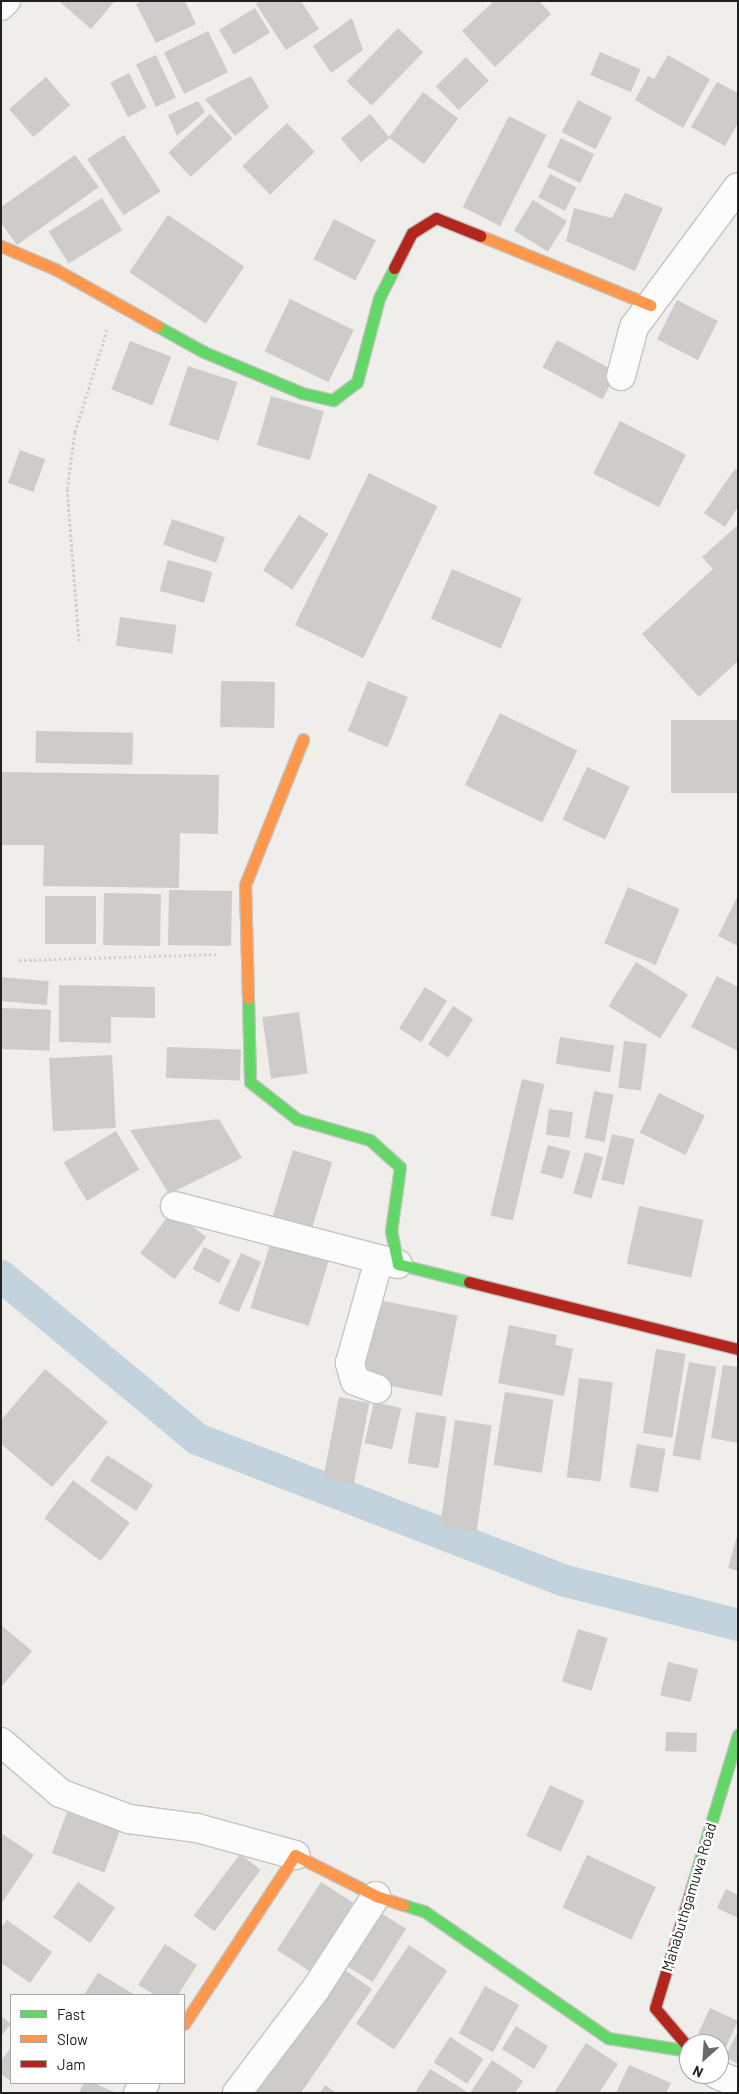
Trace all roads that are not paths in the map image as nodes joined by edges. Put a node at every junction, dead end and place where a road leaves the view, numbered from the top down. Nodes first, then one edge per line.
1 (6, 1) edge
2 (1, 6) edge
3 (738, 187) edge
4 (1, 246) edge
5 (650, 305) junction
6 (621, 376) dead end
7 (303, 739) dead end
8 (175, 1206) dead end
9 (389, 1262) junction
10 (738, 1350) edge
11 (377, 1389) dead end
12 (738, 1735) edge
13 (1, 1742) edge
14 (295, 1855) junction
15 (376, 1896) junction
16 (185, 2022) edge
17 (679, 2038) edge
18 (679, 2049) edge
19 (737, 2083) edge
20 (237, 2093) edge
21 (738, 2093) edge

1 - 2 street
3 - 5 street
4 - 5 street
5 - 6 street
7 - 9 street
8 - 9 street
9 - 10 street
9 - 11 street
12 - 17 street, Mahabuthgamuwa Road
13 - 14 street
14 - 15 street
14 - 16 street
15 - 18 street
15 - 20 street
19 - 21 street

